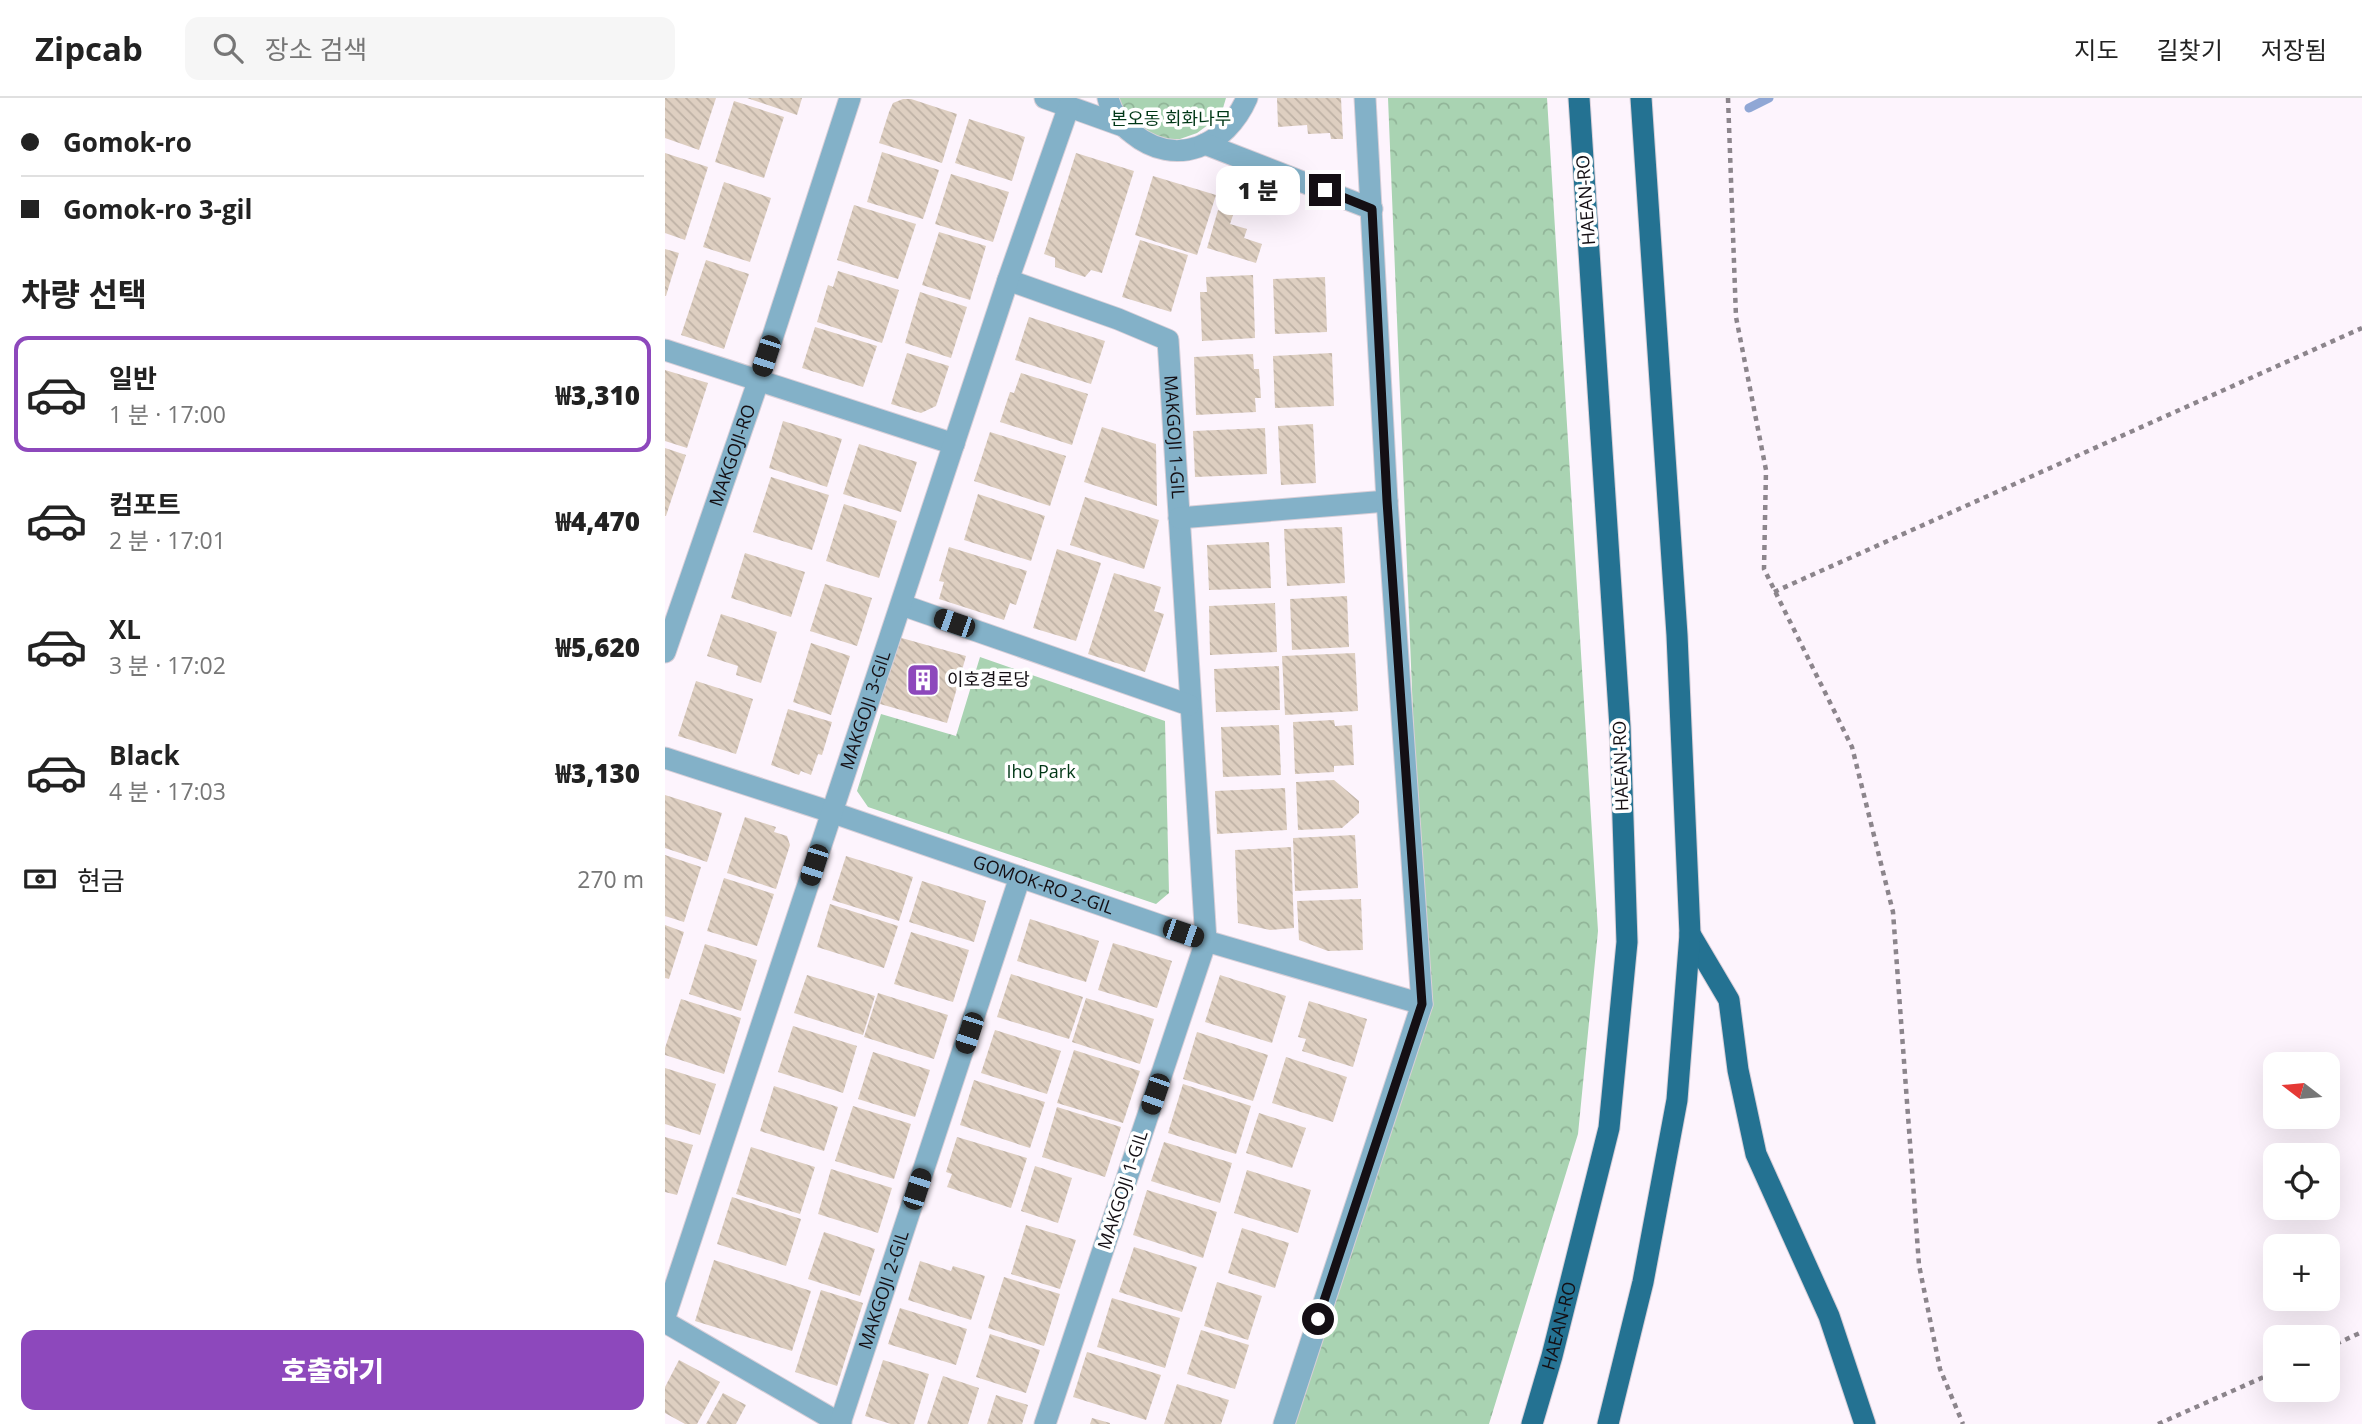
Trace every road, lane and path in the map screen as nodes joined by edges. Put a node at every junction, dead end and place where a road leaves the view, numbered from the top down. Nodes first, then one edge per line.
1 (850, 98) edge
2 (1045, 98) edge
3 (1108, 98) edge
4 (1247, 98) edge
5 (1365, 98) edge
6 (1579, 98) edge
7 (1641, 98) edge
8 (1728, 98) edge
9 (1069, 106) junction
10 (1122, 126) junction
11 (1206, 144) junction
12 (1372, 209) junction
13 (1008, 280) junction
14 (2362, 328) edge
15 (665, 350) edge
16 (758, 382) junction
17 (954, 444) junction
18 (1387, 501) junction
19 (1179, 518) junction
20 (1775, 592) junction
21 (901, 604) junction
22 (665, 652) edge
23 (1189, 705) junction
24 (665, 758) edge
25 (831, 812) junction
26 (1020, 877) junction
27 (1691, 934) junction
28 (1206, 941) junction
29 (1422, 1004) junction
30 (665, 1319) edge
31 (2362, 1332) edge
32 (2340, 1342) edge
33 (2263, 1377) edge
34 (841, 1424) edge
35 (1045, 1424) edge
36 (1284, 1424) edge
37 (1532, 1424) edge
38 (1608, 1424) edge
39 (1865, 1424) edge
40 (1963, 1424) edge
41 (2158, 1424) edge

1 - 16 street, MAKGOJI-RO
2 - 9 street
3 - 10 street
4 - 11 street
5 - 12 street
6 - 37 main road, HAEAN-RO
7 - 27 main road
8 - 20 path
9 - 10 street
9 - 13 street, MAKGOJI 3-GIL
10 - 11 street
11 - 12 street
12 - 18 street
13 - 17 street, MAKGOJI 3-GIL
13 - 19 street, MAKGOJI 1-GIL
14 - 20 path
15 - 16 street
16 - 17 street
16 - 22 street, MAKGOJI-RO
17 - 21 street, MAKGOJI 3-GIL
18 - 19 street
18 - 29 street
19 - 23 street, MAKGOJI 1-GIL
20 - 40 path
21 - 23 street
21 - 25 street, MAKGOJI 3-GIL
23 - 28 street, MAKGOJI 1-GIL
24 - 25 street, GOMOK-RO 2-GIL
25 - 26 street, GOMOK-RO 2-GIL
25 - 30 street, MAKGOJI 3-GIL
26 - 28 street, GOMOK-RO 2-GIL
26 - 34 street, MAKGOJI 2-GIL
27 - 38 main road
27 - 39 main road
28 - 29 street, GOMOK-RO 2-GIL
28 - 35 street, MAKGOJI 1-GIL
29 - 36 street
30 - 34 street
31 - 32 path
33 - 41 path

